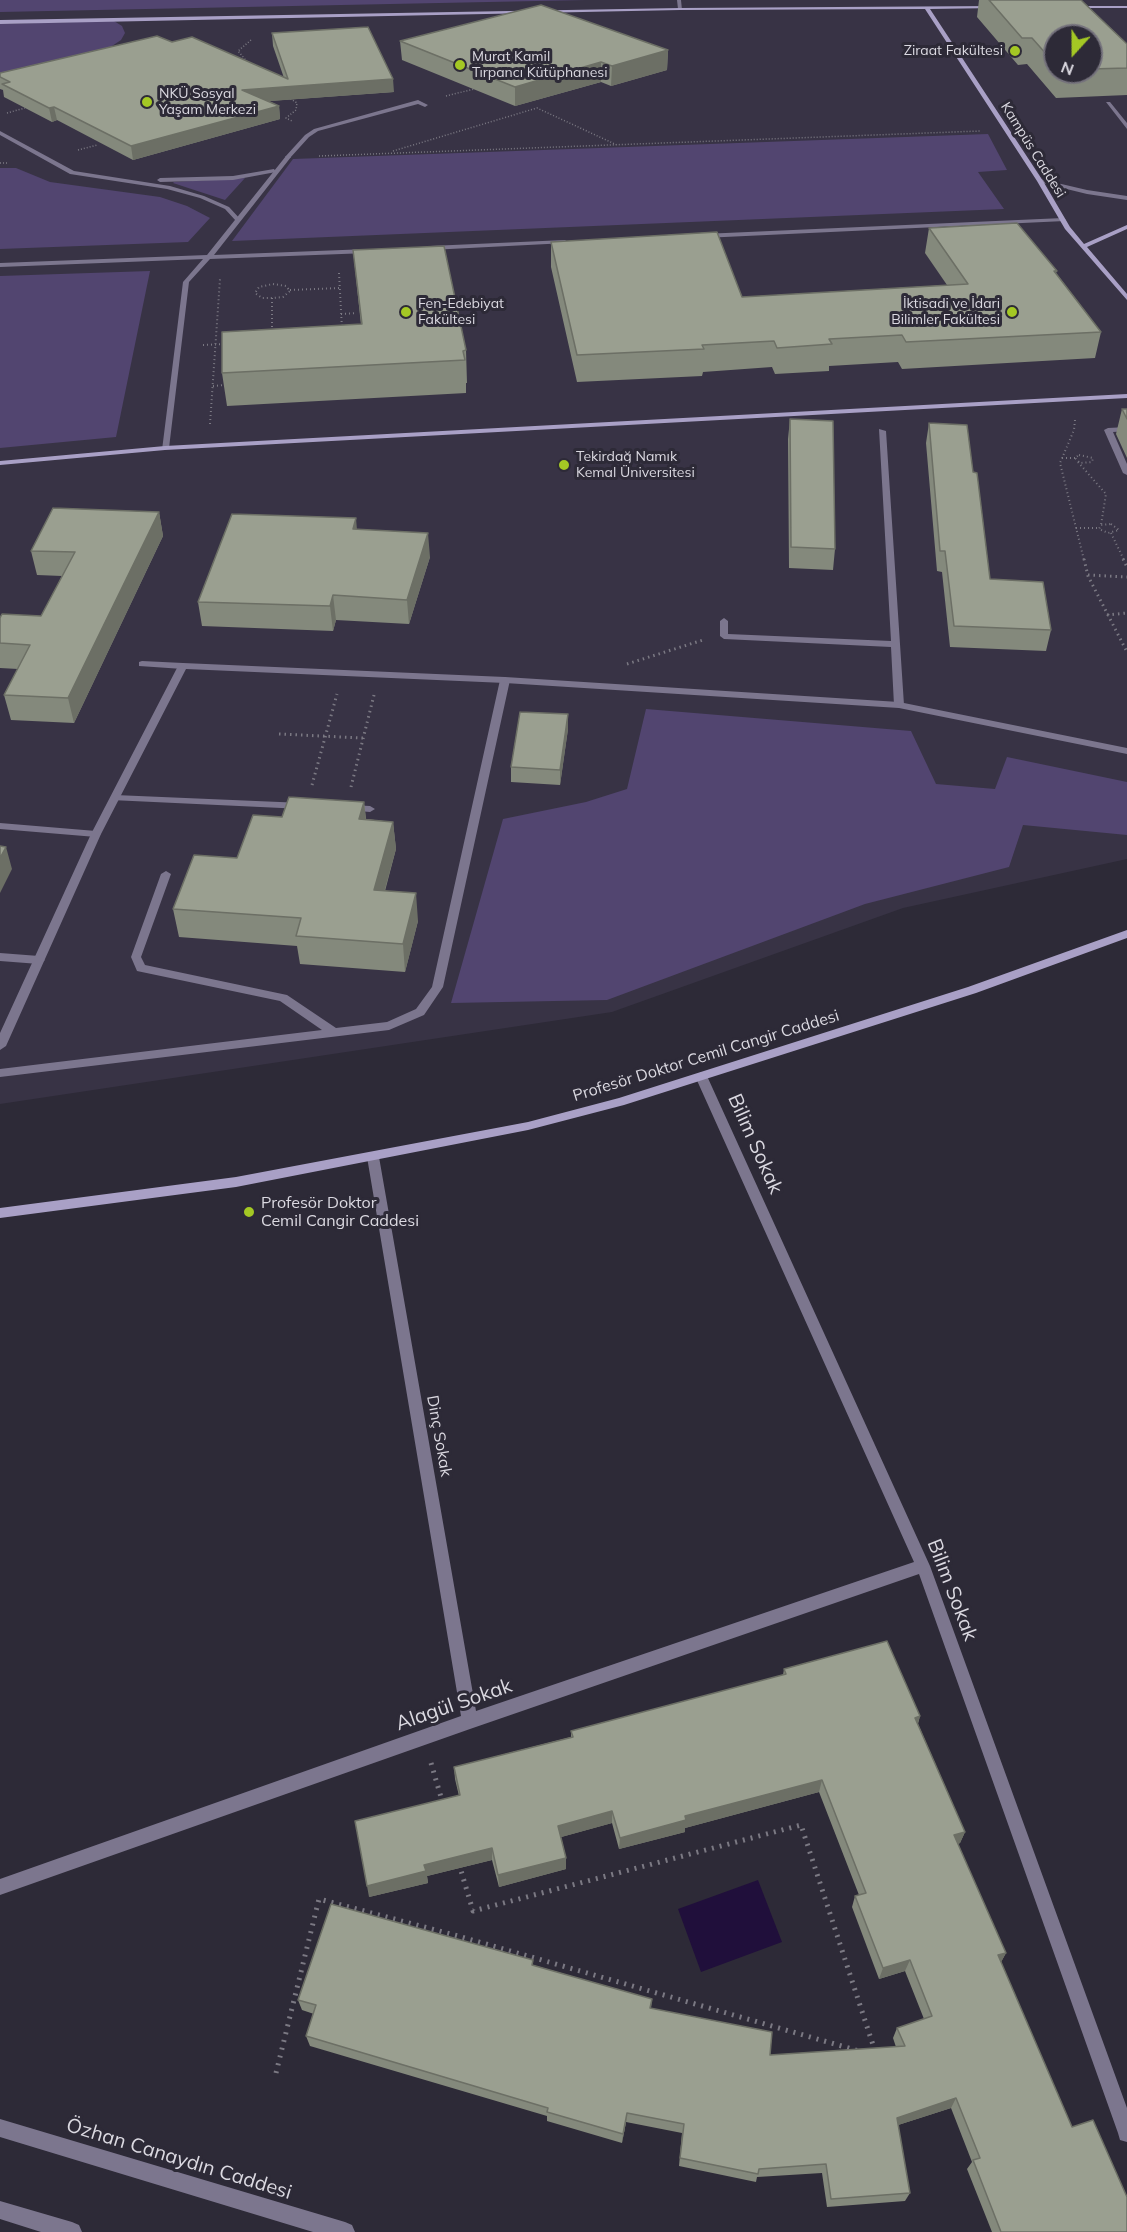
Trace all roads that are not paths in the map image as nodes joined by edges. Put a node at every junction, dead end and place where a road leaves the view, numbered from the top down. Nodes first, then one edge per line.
1 (679, 0) edge
2 (1068, 7) edge
3 (1127, 7) edge
4 (927, 8) junction
5 (997, 8) edge
6 (680, 9) junction
7 (0, 22) edge
8 (1108, 103) edge
9 (425, 105) dead end
10 (1127, 127) edge
11 (0, 133) edge
12 (274, 171) junction
13 (132, 181) junction
14 (1040, 181) junction
15 (1127, 198) edge
16 (238, 220) junction
17 (1063, 220) junction
18 (1127, 227) edge
19 (694, 236) edge
20 (576, 242) edge
21 (1082, 248) junction
22 (421, 249) edge
23 (374, 251) edge
24 (207, 258) junction
25 (0, 265) edge
26 (1127, 298) edge
27 (1127, 396) edge
28 (1127, 429) edge
29 (882, 431) dead end
30 (165, 448) junction
31 (0, 463) edge
32 (1127, 473) edge
33 (724, 621) dead end
34 (895, 644) junction
35 (142, 664) dead end
36 (183, 666) junction
37 (505, 680) junction
38 (899, 705) junction
39 (1127, 751) edge
40 (115, 798) junction
41 (311, 806) edge
42 (341, 808) edge
43 (370, 809) dead end
44 (0, 826) edge
45 (96, 834) junction
46 (166, 874) dead end
47 (1127, 934) edge
48 (0, 957) edge
49 (39, 960) junction
50 (333, 1032) junction
51 (0, 1046) edge
52 (0, 1073) edge
53 (701, 1076) junction
54 (373, 1157) junction
55 (0, 1213) edge
56 (922, 1566) junction
57 (470, 1721) junction
58 (0, 1887) edge
59 (0, 2128) edge
60 (1127, 2133) edge
61 (0, 2210) edge
62 (72, 2232) edge
63 (345, 2232) edge

1 - 6 street
2 - 3 street
4 - 5 street
4 - 6 street
4 - 14 street, Kampüs Caddesi
6 - 7 street
8 - 10 street
9 - 12 street
11 - 13 street
12 - 13 street
12 - 16 street
13 - 16 street
14 - 15 street
14 - 17 street, Kampüs Caddesi
16 - 24 street
17 - 19 street
17 - 21 street, Kampüs Caddesi
18 - 21 street
20 - 22 street
21 - 26 street, Kampüs Caddesi
23 - 24 street
24 - 25 street
24 - 30 street
27 - 30 street
28 - 32 street
29 - 34 street
30 - 31 street
33 - 34 street
34 - 38 street
35 - 36 street
36 - 37 street
36 - 40 street
37 - 38 street
37 - 50 street
38 - 39 street
40 - 41 street
40 - 45 street
42 - 43 street
44 - 45 street
45 - 49 street
46 - 50 street
47 - 53 street, Profesör Doktor Cemil Cangir Caddesi
48 - 49 street
49 - 51 street
50 - 52 street
53 - 54 street, Profesör Doktor Cemil Cangir Caddesi
53 - 56 street, Bilim Sokak
54 - 55 street, Profesör Doktor Cemil Cangir Caddesi
54 - 57 street, Dinç Sokak
56 - 57 street, Alagül Sokak
56 - 60 street, Bilim Sokak
57 - 58 street, Alagül Sokak
59 - 63 street, Özhan Canaydın Caddesi
61 - 62 street

